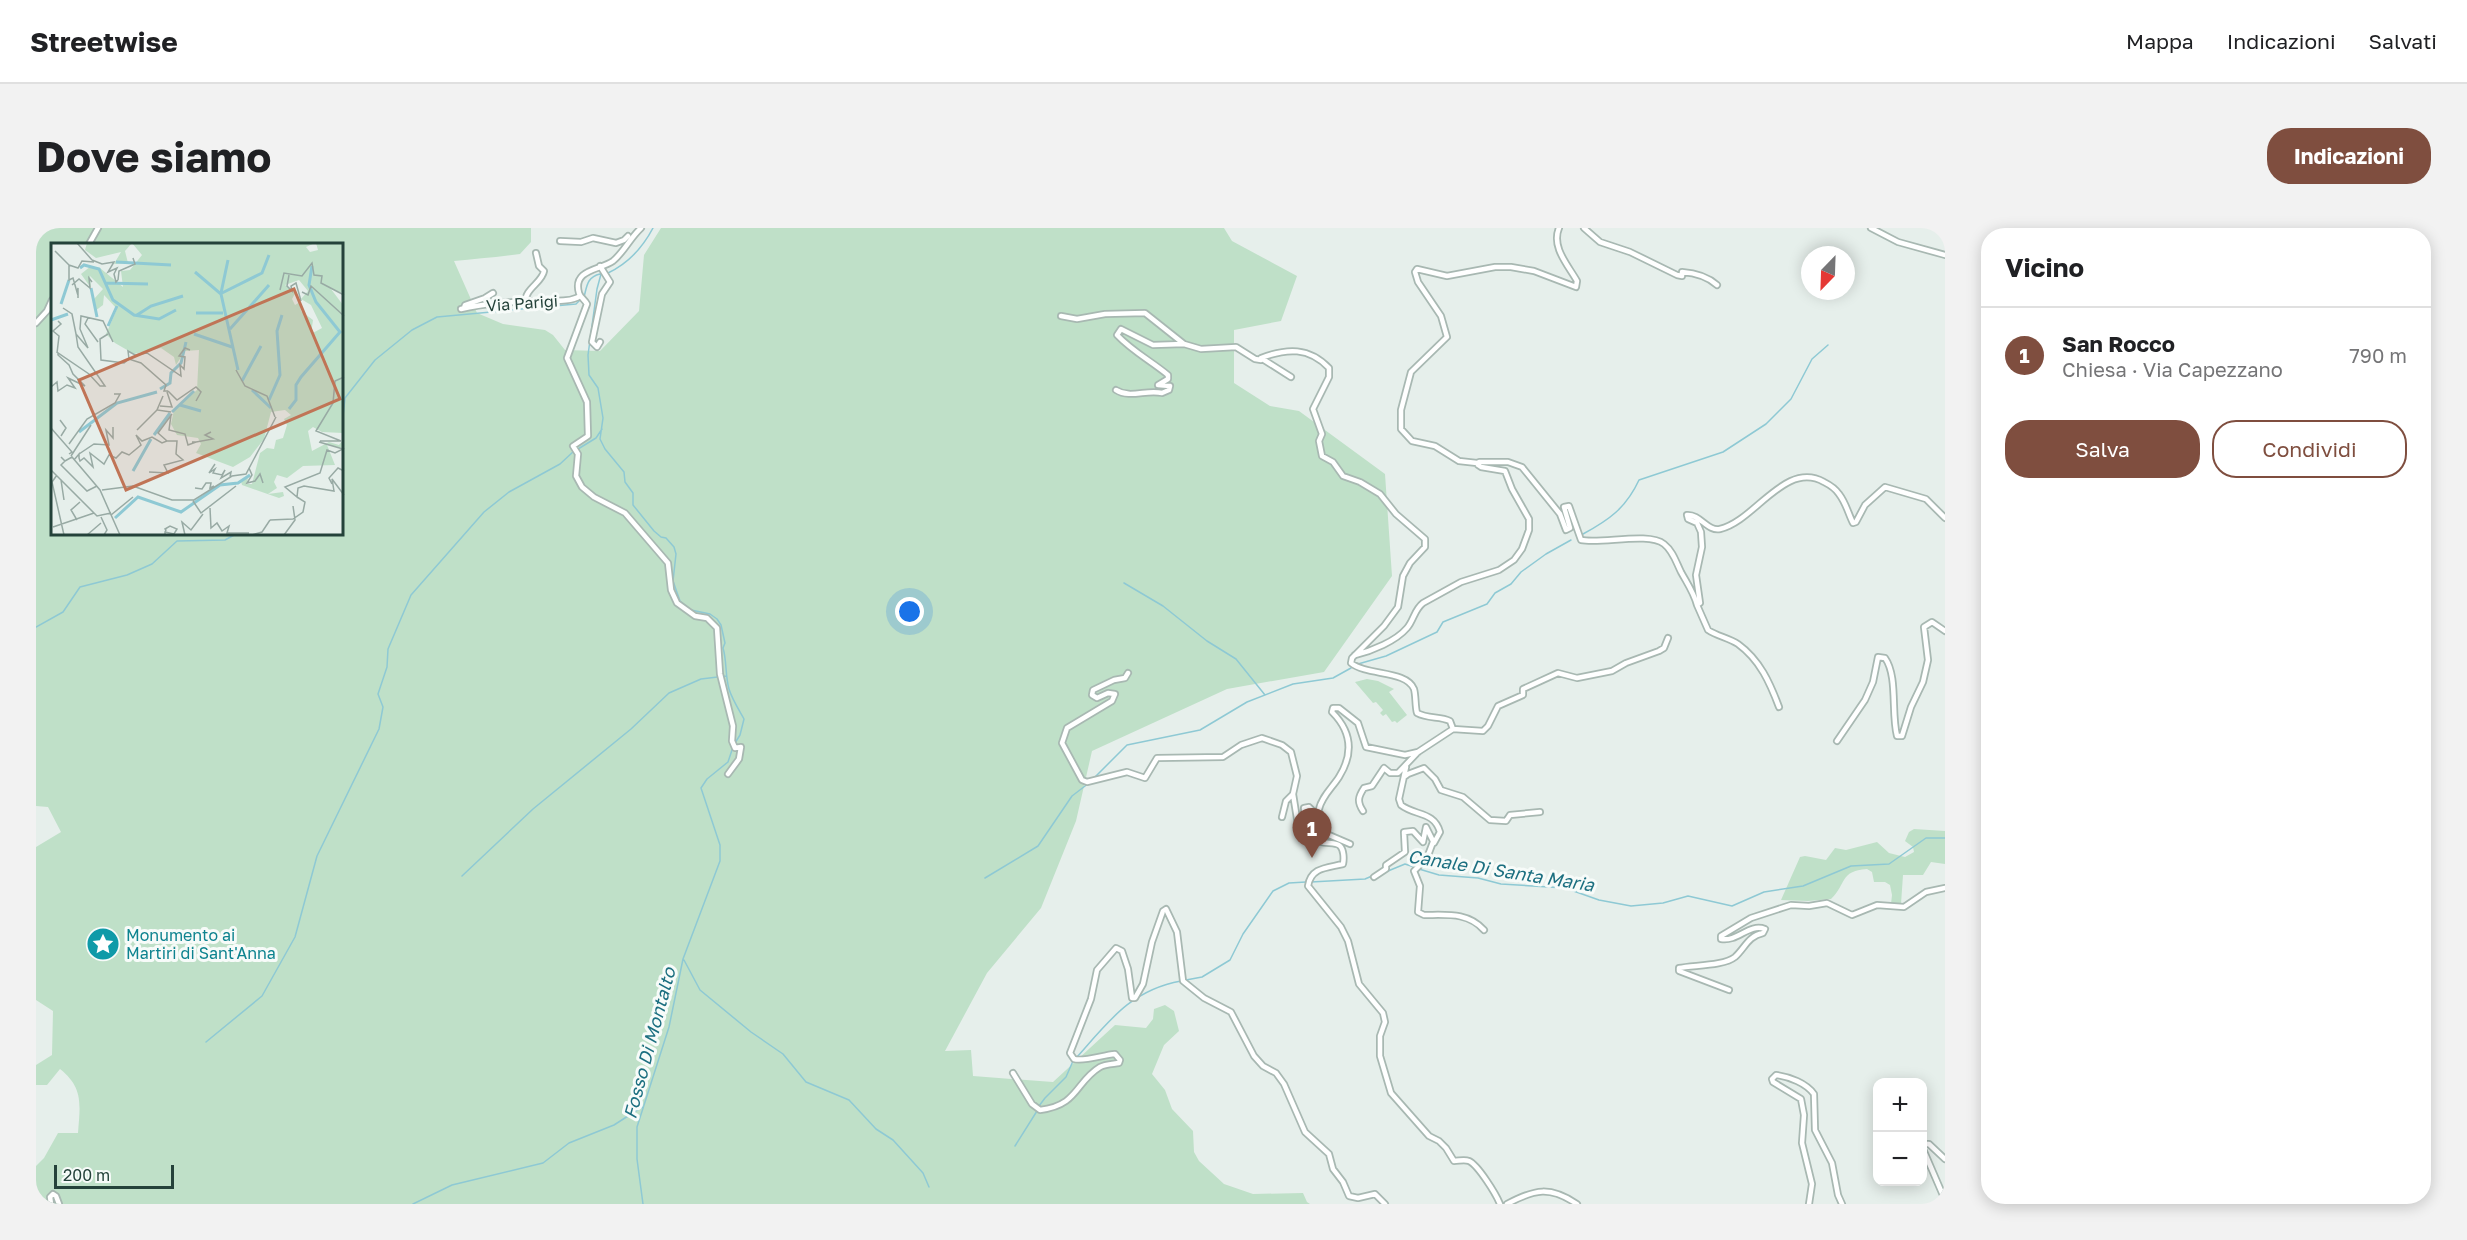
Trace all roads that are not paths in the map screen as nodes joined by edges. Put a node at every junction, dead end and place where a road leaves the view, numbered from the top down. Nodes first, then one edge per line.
1 (98, 228) edge
2 (628, 228) edge
3 (641, 228) edge
4 (1559, 228) edge
5 (1584, 228) edge
6 (1871, 228) edge
7 (630, 236) junction
8 (560, 241) dead end
9 (90, 243) edge
10 (536, 253) dead end
11 (1945, 255) edge
12 (601, 267) junction
13 (1717, 285) dead end
14 (493, 293) dead end
15 (582, 297) junction
16 (51, 302) edge
17 (525, 303) junction
18 (1061, 316) dead end
19 (36, 323) edge
20 (600, 342) dead end
21 (1184, 344) junction
22 (1261, 360) junction
23 (1292, 377) dead end
24 (1116, 390) dead end
25 (1477, 463) junction
26 (1945, 518) edge
27 (1697, 605) junction
28 (1945, 631) edge
29 (1668, 638) dead end
30 (1355, 655) junction
31 (1128, 673) dead end
32 (1779, 707) dead end
33 (1453, 729) junction
34 (1837, 741) dead end
35 (1418, 752) junction
36 (1406, 767) junction
37 (728, 774) dead end
38 (1404, 777) junction
39 (1293, 794) junction
40 (1363, 811) dead end
41 (1540, 812) dead end
42 (1282, 817) dead end
43 (1322, 832) junction
44 (1309, 836) junction
45 (1433, 842) junction
46 (1350, 844) dead end
47 (1374, 877) dead end
48 (1945, 888) edge
49 (1485, 930) dead end
50 (1729, 990) dead end
51 (1012, 1073) dead end
52 (1945, 1159) edge
53 (1945, 1200) edge
54 (51, 1204) edge
55 (59, 1204) edge
56 (1385, 1204) edge
57 (1500, 1204) edge
58 (1508, 1204) edge
59 (1577, 1204) edge
60 (1809, 1204) edge
61 (1842, 1204) edge

1 - 9 street
2 - 7 street
3 - 7 street
4 - 25 street
5 - 13 street
6 - 11 street
7 - 8 street
7 - 12 street
10 - 17 street
12 - 15 street
12 - 20 street
14 - 17 street, Via Parigi
15 - 17 street, Via Parigi
15 - 37 street
16 - 19 street
18 - 21 street
21 - 22 street
21 - 24 street
22 - 23 street
22 - 30 street
25 - 27 street
25 - 30 street
26 - 27 street
27 - 32 street
28 - 34 street
29 - 33 street
30 - 33 street
31 - 39 street
33 - 35 street
35 - 36 street
35 - 43 street
36 - 38 street
36 - 40 street
38 - 41 street
38 - 45 street
39 - 42 street
39 - 44 street
43 - 44 street
43 - 46 street
44 - 57 street
45 - 47 street
45 - 49 street
48 - 50 street
51 - 56 street
52 - 53 street
54 - 55 street
58 - 59 street
60 - 61 street

